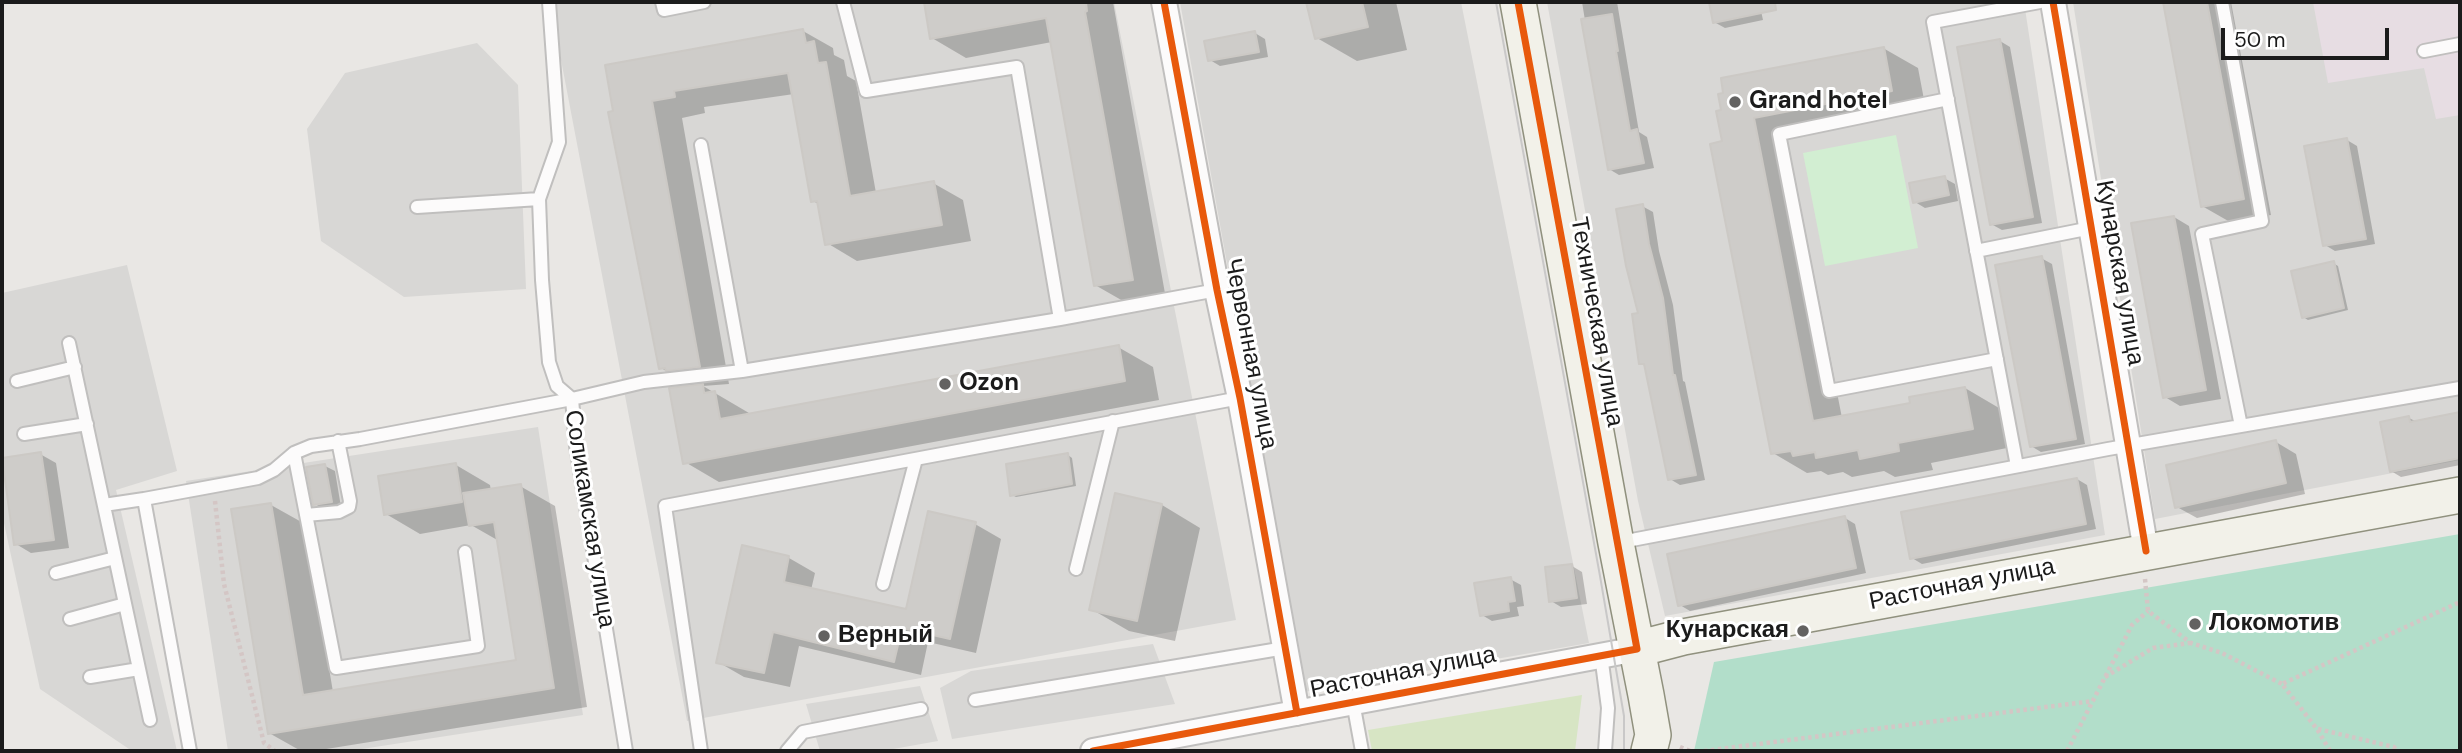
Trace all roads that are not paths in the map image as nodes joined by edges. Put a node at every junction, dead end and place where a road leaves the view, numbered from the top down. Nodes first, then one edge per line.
1 (548, 2) edge
2 (662, 2) edge
3 (704, 2) edge
4 (843, 2) edge
5 (1164, 2) edge
6 (1518, 2) edge
7 (2040, 2) edge
8 (2053, 2) edge
9 (2222, 2) edge
10 (2460, 44) edge
11 (2424, 51) dead end
12 (1948, 99) junction
13 (701, 145) dead end
14 (539, 199) junction
15 (417, 207) dead end
16 (2091, 228) junction
17 (1976, 251) junction
18 (1217, 290) junction
19 (1060, 318) junction
20 (69, 343) dead end
21 (1997, 359) junction
22 (75, 367) junction
23 (742, 371) junction
24 (17, 381) dead end
25 (2460, 388) edge
26 (1240, 398) junction
27 (572, 399) junction
28 (1113, 421) junction
29 (87, 424) junction
30 (2241, 426) junction
31 (24, 434) dead end
32 (338, 442) junction
33 (2128, 446) junction
34 (294, 453) junction
35 (916, 458) junction
36 (2017, 466) junction
37 (2460, 495) edge
38 (144, 499) junction
39 (104, 505) junction
40 (306, 515) junction
41 (1616, 543) junction
42 (2146, 551) junction
43 (465, 552) dead end
44 (115, 558) junction
45 (1076, 569) dead end
46 (55, 573) dead end
47 (883, 584) dead end
48 (125, 604) junction
49 (70, 619) dead end
50 (1285, 648) junction
51 (1637, 649) junction
52 (1601, 655) junction
53 (139, 669) junction
54 (90, 677) dead end
55 (975, 700) dead end
56 (1353, 702) junction
57 (921, 709) dead end
58 (1297, 713) junction
59 (150, 720) dead end
60 (1664, 749) edge
61 (190, 751) edge
62 (626, 751) edge
63 (701, 751) edge
64 (787, 751) edge
65 (1093, 751) edge
66 (1362, 751) edge
67 (1605, 751) edge

1 - 14 lane, Соликамская улица
2 - 3 lane
4 - 19 lane
5 - 18 street, Червонная улица
6 - 41 main road, Техническая улица
7 - 12 lane
8 - 16 street, Кунарская улица
9 - 30 lane
10 - 11 lane
12 - 17 lane
12 - 21 lane
13 - 23 lane
14 - 15 lane
14 - 27 lane, Соликамская улица
16 - 17 lane
16 - 33 street, Кунарская улица
17 - 21 lane
18 - 19 lane
18 - 26 street, Червонная улица
19 - 23 lane
20 - 22 lane
21 - 36 lane
22 - 24 lane
22 - 29 lane
23 - 27 lane
25 - 30 lane
26 - 28 lane
26 - 50 street, Червонная улица
27 - 32 lane
27 - 62 lane, Соликамская улица
28 - 35 lane
28 - 45 lane
29 - 31 lane
29 - 39 lane
30 - 33 lane
32 - 34 lane
32 - 40 lane
33 - 36 lane
33 - 42 street, Кунарская улица
34 - 38 lane
34 - 40 lane
35 - 47 lane
35 - 63 lane
36 - 41 lane
37 - 42 main road, Расточная улица
38 - 39 lane
38 - 61 lane
39 - 44 lane
40 - 43 lane
41 - 51 main road, Техническая улица
42 - 51 main road, Расточная улица
44 - 46 lane
44 - 48 lane
48 - 49 lane
48 - 53 lane
50 - 55 lane
50 - 58 street, Червонная улица
51 - 52 street, Расточная улица
51 - 60 main road, Техническая улица
52 - 56 street, Расточная улица
52 - 67 lane
53 - 54 lane
53 - 59 lane
56 - 58 street, Расточная улица
56 - 66 lane
57 - 64 lane
58 - 65 street, Расточная улица

